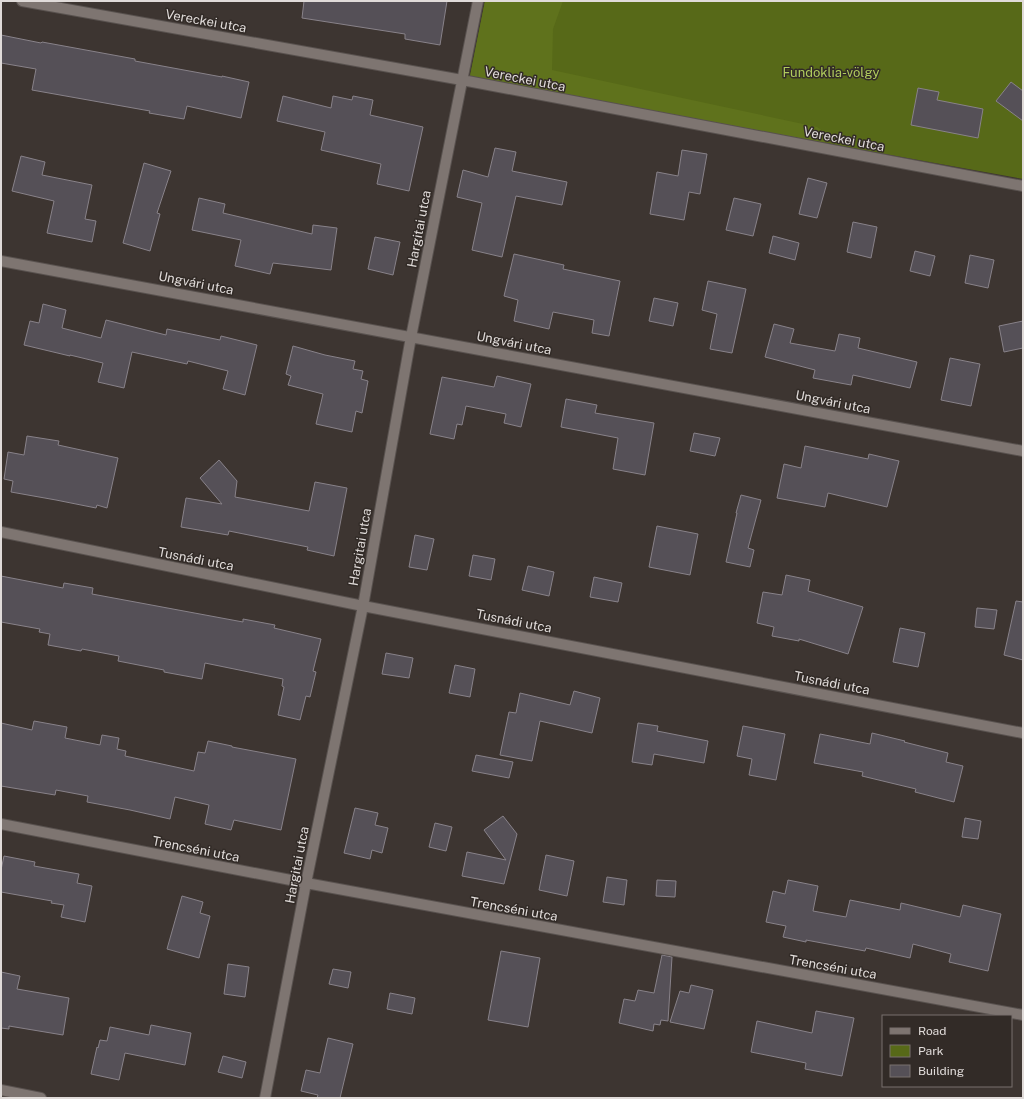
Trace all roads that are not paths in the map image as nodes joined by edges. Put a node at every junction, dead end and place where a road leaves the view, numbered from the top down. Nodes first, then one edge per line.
1 (22, 1) edge
2 (478, 1) edge
3 (462, 80) junction
4 (1023, 186) edge
5 (1, 260) edge
6 (411, 337) junction
7 (1023, 451) edge
8 (1, 532) edge
9 (363, 606) junction
10 (1023, 733) edge
11 (1, 824) edge
12 (306, 884) junction
13 (1023, 1015) edge
14 (1, 1090) edge
15 (42, 1098) edge
16 (265, 1098) edge

1 - 3 street, Vereckei utca
2 - 3 street, Hargitai utca
3 - 4 street, Vereckei utca
3 - 6 street, Hargitai utca
5 - 6 street, Ungvári utca
6 - 7 street, Ungvári utca
6 - 9 street, Hargitai utca
8 - 9 street, Tusnádi utca
9 - 10 street, Tusnádi utca
9 - 12 street, Hargitai utca
11 - 12 street, Trencséni utca
12 - 13 street, Trencséni utca
12 - 16 street, Hargitai utca
14 - 15 street

